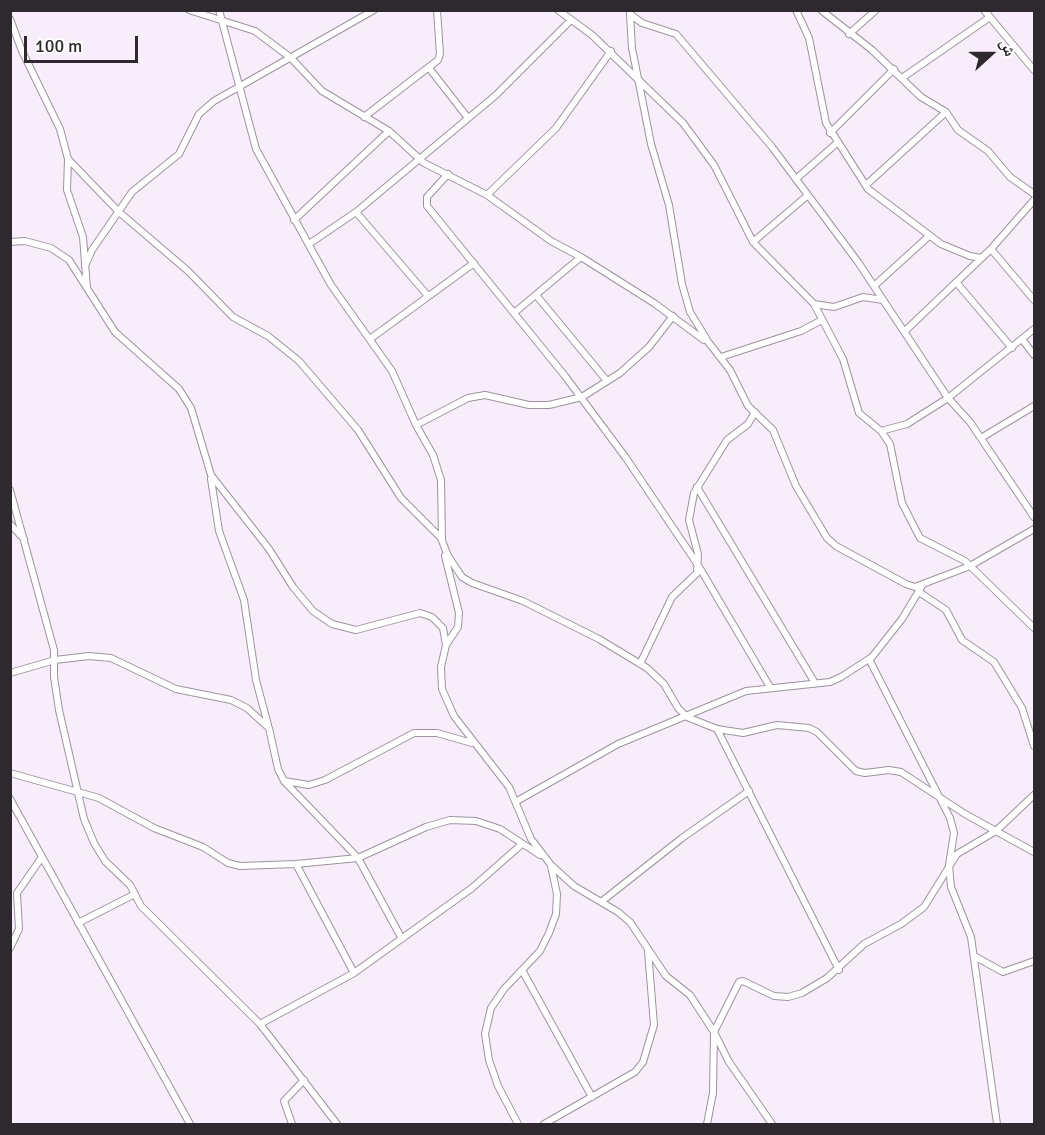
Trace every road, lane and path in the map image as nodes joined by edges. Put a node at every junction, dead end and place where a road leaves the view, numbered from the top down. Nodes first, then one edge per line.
1 (189, 10) edge
2 (219, 10) edge
3 (374, 10) edge
4 (437, 10) edge
5 (558, 10) edge
6 (796, 10) edge
7 (821, 10) edge
8 (876, 10) edge
9 (984, 10) edge
10 (629, 12) edge
11 (990, 17) junction
12 (10, 19) edge
13 (222, 20) junction
14 (571, 20) junction
15 (849, 34) junction
16 (611, 51) junction
17 (291, 58) junction
18 (429, 68) junction
19 (894, 69) junction
20 (1035, 70) edge
21 (902, 78) junction
22 (640, 80) junction
23 (239, 85) junction
24 (946, 112) junction
25 (364, 117) junction
26 (468, 118) junction
27 (389, 131) junction
28 (830, 133) junction
29 (837, 143) junction
30 (68, 159) junction
31 (419, 159) junction
32 (448, 174) junction
33 (796, 179) junction
34 (866, 185) junction
35 (1035, 194) edge
36 (487, 195) junction
37 (808, 195) junction
38 (1035, 200) edge
39 (119, 212) junction
40 (356, 212) junction
41 (294, 220) junction
42 (929, 236) junction
43 (10, 242) edge
44 (753, 242) junction
45 (309, 244) junction
46 (991, 249) junction
47 (581, 256) junction
48 (981, 258) junction
49 (474, 263) junction
50 (85, 266) junction
51 (956, 282) junction
52 (874, 286) junction
53 (87, 290) junction
54 (536, 295) junction
55 (428, 296) junction
56 (883, 300) junction
57 (1035, 300) edge
58 (814, 304) junction
59 (514, 313) junction
60 (673, 316) junction
61 (822, 320) junction
62 (1035, 329) edge
63 (905, 331) junction
64 (370, 339) junction
65 (1022, 339) junction
66 (709, 343) junction
67 (1012, 348) junction
68 (1035, 355) edge
69 (721, 357) junction
70 (607, 381) junction
71 (582, 397) junction
72 (948, 398) junction
73 (1035, 406) edge
74 (755, 412) junction
75 (416, 425) junction
76 (881, 431) junction
77 (981, 438) junction
78 (211, 475) junction
79 (697, 488) junction
80 (10, 490) edge
81 (1035, 517) edge
82 (10, 524) edge
83 (1035, 529) edge
84 (441, 538) junction
85 (26, 542) junction
86 (698, 565) junction
87 (970, 566) junction
88 (923, 584) junction
89 (919, 592) junction
90 (1035, 628) edge
91 (446, 645) junction
92 (869, 659) junction
93 (55, 660) junction
94 (640, 664) junction
95 (10, 673) edge
96 (815, 683) junction
97 (771, 687) junction
98 (687, 717) junction
99 (269, 728) junction
100 (717, 729) junction
101 (474, 744) junction
102 (1035, 746) edge
103 (10, 773) edge
104 (284, 781) junction
105 (77, 790) junction
106 (749, 791) junction
107 (1035, 795) edge
108 (937, 797) junction
109 (10, 799) edge
110 (517, 801) junction
111 (996, 831) junction
112 (522, 844) junction
113 (1032, 851) edge
114 (543, 856) junction
115 (42, 857) junction
116 (358, 858) junction
117 (1035, 858) edge
118 (296, 864) junction
119 (551, 865) junction
120 (949, 865) junction
121 (135, 894) junction
122 (601, 902) junction
123 (78, 922) junction
124 (402, 939) junction
125 (10, 948) edge
126 (648, 951) junction
127 (974, 956) junction
128 (1035, 961) edge
129 (522, 970) junction
130 (839, 970) junction
131 (354, 973) junction
132 (260, 1024) junction
133 (714, 1032) junction
134 (304, 1080) junction
135 (592, 1097) junction
136 (707, 1124) edge
137 (190, 1125) edge
138 (292, 1125) edge
139 (337, 1125) edge
140 (518, 1125) edge
141 (544, 1125) edge
142 (772, 1125) edge
143 (997, 1125) edge

1 - 13 street
2 - 13 street
3 - 17 street
4 - 18 street
5 - 14 street
6 - 28 street
7 - 15 street
8 - 15 street
9 - 11 street
10 - 22 street
10 - 33 street
11 - 20 street
11 - 21 street
12 - 30 street
13 - 17 street
13 - 23 street
14 - 16 street
14 - 26 street
15 - 19 street
16 - 22 street
16 - 36 street
17 - 23 street
17 - 25 street
18 - 25 street
18 - 26 street
19 - 21 street
19 - 28 street
21 - 24 street
22 - 44 street
22 - 66 street
23 - 39 street
23 - 41 street
24 - 34 street
24 - 35 street
25 - 27 street
26 - 31 street
27 - 31 street
27 - 41 street
28 - 29 street
29 - 33 street
29 - 34 street
30 - 39 street
30 - 50 street
31 - 32 street
31 - 40 street
32 - 36 street
32 - 49 street
33 - 37 street
34 - 42 street
36 - 47 street
37 - 44 street
37 - 52 street
38 - 46 street
39 - 50 street
39 - 84 street
40 - 45 street
40 - 55 street
41 - 45 street
42 - 48 street
42 - 52 street
43 - 53 street
44 - 58 street
45 - 64 street
46 - 48 street
46 - 57 street
47 - 54 street
47 - 60 street
48 - 51 street
49 - 55 street
49 - 59 street
50 - 53 street
51 - 63 street
51 - 67 street
52 - 56 street
53 - 78 street
54 - 59 street
54 - 70 street
55 - 64 street
56 - 58 street
56 - 63 street
58 - 61 street
59 - 71 street
60 - 66 street
60 - 70 street
61 - 69 street
61 - 76 street
62 - 65 street
63 - 72 street
64 - 75 street
65 - 67 street
65 - 68 street
66 - 69 street
67 - 72 street
69 - 74 street
70 - 71 street
71 - 75 street
71 - 86 street
72 - 76 street
72 - 77 street
73 - 77 street
74 - 79 street
74 - 88 street
75 - 84 street
76 - 87 street
77 - 81 street
78 - 91 street
78 - 99 street
79 - 86 street
79 - 96 street
80 - 85 street
82 - 85 street
83 - 87 street
84 - 91 street
84 - 94 street
85 - 93 street
86 - 94 street
86 - 97 street
87 - 88 street
87 - 90 street
88 - 89 street
89 - 92 street
89 - 102 street
91 - 101 street
92 - 96 street
92 - 108 street
93 - 95 street
93 - 99 street
93 - 105 street
94 - 98 street
96 - 97 street
97 - 98 street
98 - 100 street
98 - 110 street
99 - 104 street
100 - 106 street
100 - 108 street
101 - 104 street
101 - 110 street
103 - 105 street
104 - 116 street
105 - 118 street
105 - 121 street
106 - 122 street
106 - 130 street
107 - 111 street
108 - 111 street
108 - 120 street
109 - 115 street
110 - 114 street
111 - 113 street
111 - 120 street
112 - 114 street
112 - 116 street
112 - 124 street
113 - 117 street
114 - 119 street
115 - 123 street
115 - 125 street
116 - 118 street
116 - 124 street
118 - 131 street
119 - 122 street
119 - 129 street
120 - 127 street
120 - 130 street
121 - 123 street
121 - 132 street
122 - 126 street
123 - 137 street
124 - 131 street
126 - 133 street
126 - 135 street
127 - 128 street
127 - 143 street
129 - 135 street
129 - 140 street
130 - 133 street
131 - 132 street
132 - 134 street
133 - 136 street
133 - 142 street
134 - 138 street
134 - 139 street
135 - 141 street

